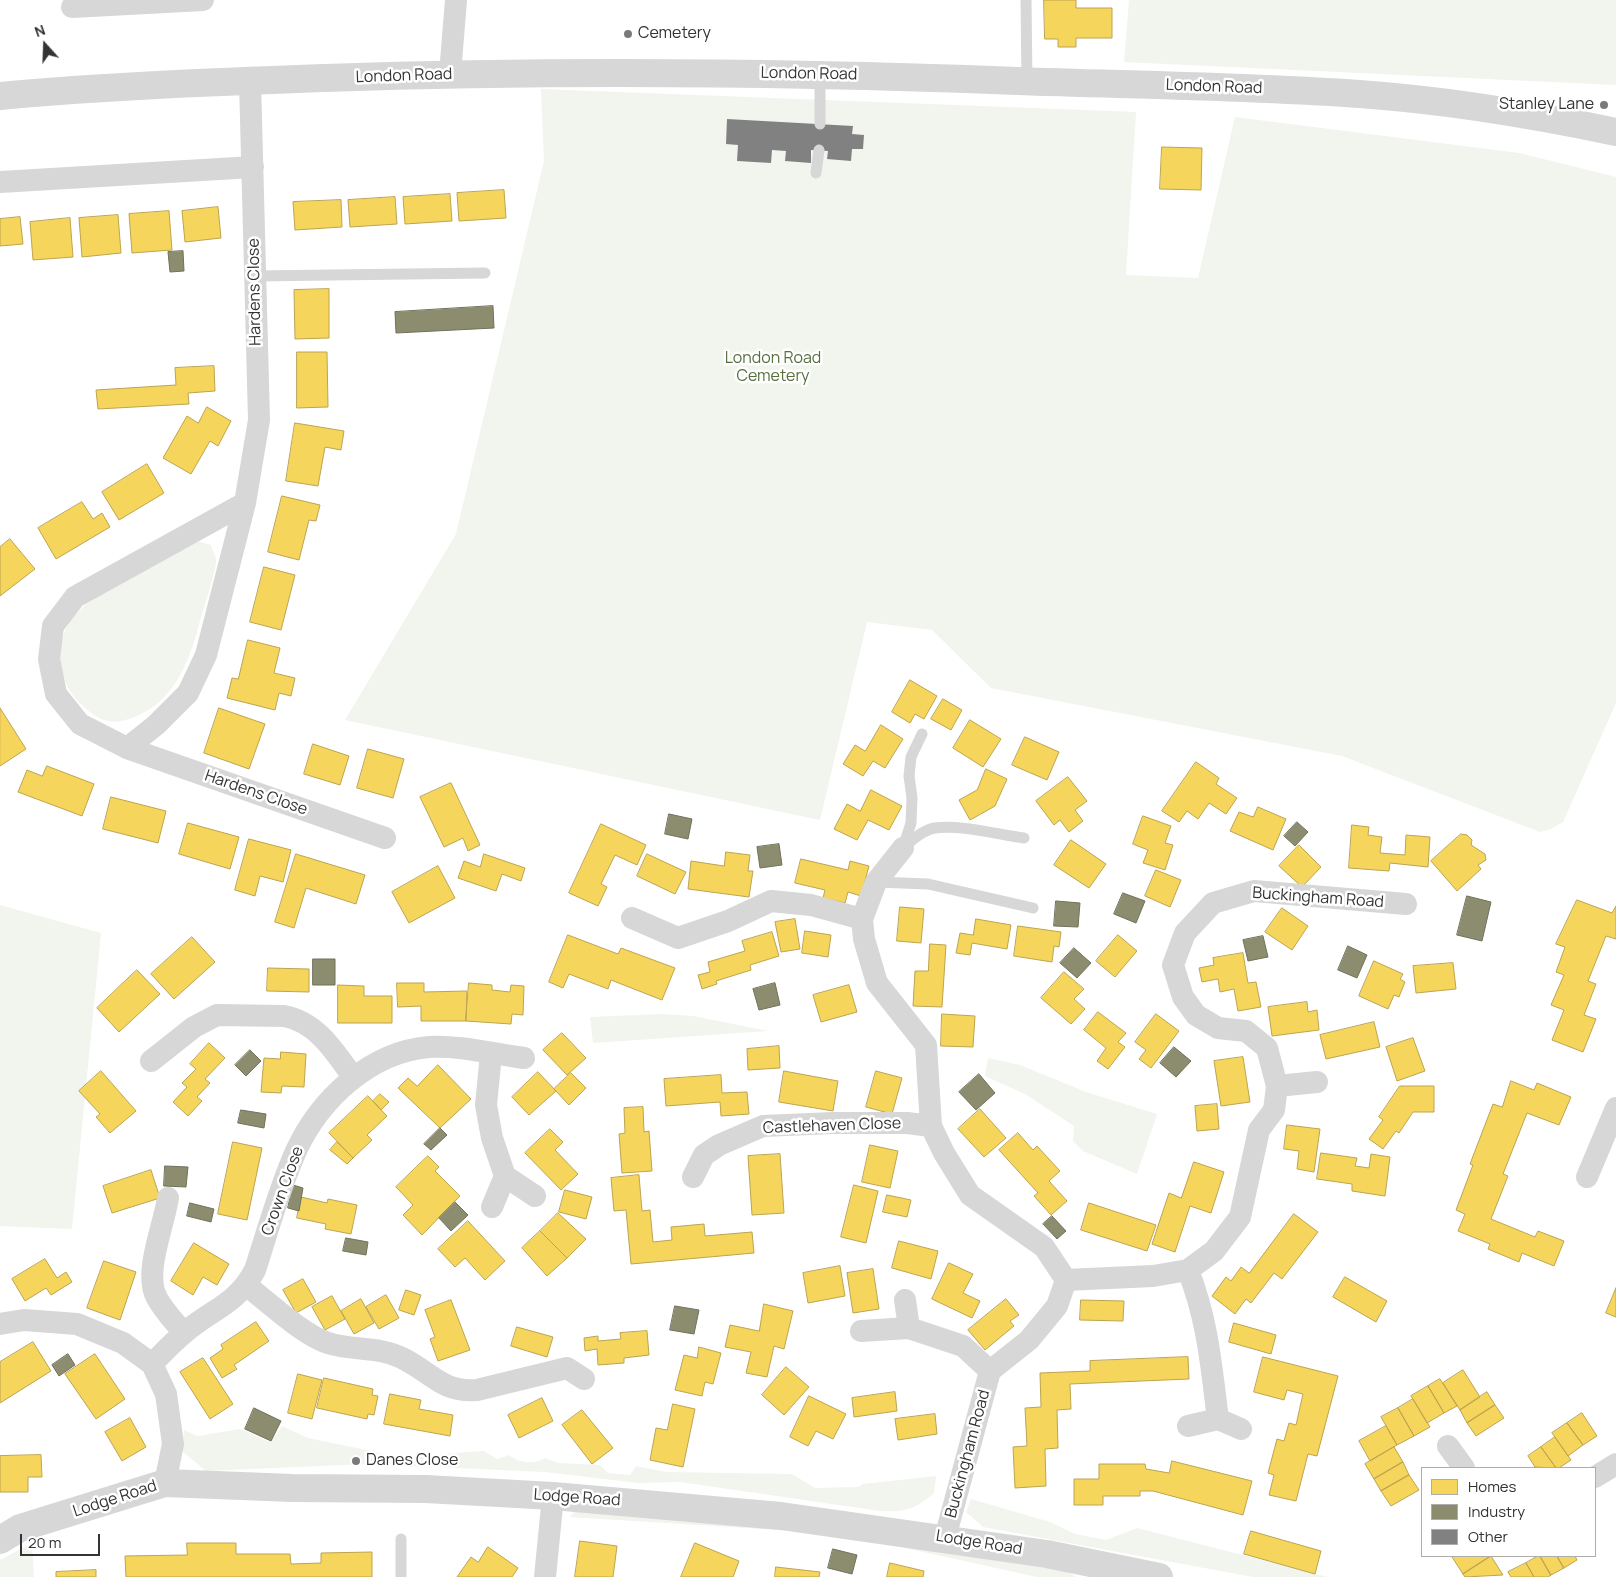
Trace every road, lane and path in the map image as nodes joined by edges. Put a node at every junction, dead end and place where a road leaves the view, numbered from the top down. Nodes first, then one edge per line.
1 (203, 0) edge
2 (456, 0) edge
3 (1026, 0) edge
4 (72, 7) dead end
5 (820, 73) junction
6 (450, 74) junction
7 (250, 81) junction
8 (1027, 81) junction
9 (0, 96) edge
10 (820, 124) dead end
11 (1616, 132) edge
12 (819, 150) dead end
13 (253, 167) junction
14 (816, 173) dead end
15 (0, 182) edge
16 (486, 272) dead end
17 (255, 276) junction
18 (245, 503) junction
19 (922, 734) dead end
20 (127, 748) junction
21 (385, 838) dead end
22 (1024, 838) dead end
23 (903, 848) junction
24 (876, 882) junction
25 (1406, 904) dead end
26 (1033, 908) dead end
27 (632, 918) dead end
28 (862, 919) junction
29 (491, 1054) junction
30 (524, 1058) dead end
31 (151, 1061) dead end
32 (354, 1077) junction
33 (1317, 1082) dead end
34 (1277, 1086) junction
35 (1616, 1108) edge
36 (931, 1126) junction
37 (505, 1176) junction
38 (693, 1177) dead end
39 (1587, 1177) dead end
40 (535, 1196) dead end
41 (168, 1198) dead end
42 (492, 1207) dead end
43 (1188, 1270) junction
44 (1066, 1280) junction
45 (246, 1286) junction
46 (905, 1300) dead end
47 (0, 1324) edge
48 (909, 1328) junction
49 (861, 1331) dead end
50 (184, 1333) junction
51 (152, 1364) junction
52 (574, 1367) dead end
53 (990, 1370) junction
54 (1218, 1418) junction
55 (1188, 1426) dead end
56 (1241, 1429) dead end
57 (1448, 1446) dead end
58 (1616, 1464) edge
59 (1463, 1467) edge
60 (1596, 1476) edge
61 (165, 1482) junction
62 (553, 1496) junction
63 (946, 1538) junction
64 (401, 1539) dead end
65 (0, 1540) edge
66 (1101, 1570) edge
67 (401, 1577) edge
68 (546, 1577) edge
69 (1159, 1577) edge

1 - 4 street
2 - 6 street
3 - 8 lane
5 - 6 street, London Road
5 - 8 street, London Road
5 - 10 lane
6 - 7 street, London Road
7 - 9 street, London Road
7 - 13 street, Hardens Close
8 - 11 street, London Road
12 - 14 lane
13 - 15 street
13 - 17 street, Hardens Close
16 - 17 lane
17 - 18 street, Hardens Close
18 - 20 street, Hardens Close
18 - 20 street, Hardens Close
19 - 23 lane
20 - 21 street, Hardens Close
22 - 23 lane
23 - 24 street
24 - 26 lane
24 - 28 street
25 - 34 street, Buckingham Road
27 - 28 street
28 - 36 street
29 - 30 street, Crown Close
29 - 32 street, Crown Close
29 - 37 street
31 - 32 street
32 - 45 street, Crown Close
33 - 34 street
34 - 43 street, Buckingham Road
35 - 39 street
36 - 38 street, Castlehaven Close
36 - 44 street
37 - 40 street
37 - 42 street
41 - 50 street
43 - 44 street, Buckingham Road
43 - 54 street
44 - 53 street, Buckingham Road
45 - 50 street, Crown Close
45 - 52 street
46 - 48 street
47 - 51 street
48 - 49 street, Buckingham Road
48 - 53 street, Buckingham Road
50 - 51 street, Crown Close
51 - 61 street
53 - 63 street, Buckingham Road
54 - 55 street
54 - 56 street
57 - 59 street
58 - 60 street
61 - 62 street, Lodge Road
61 - 65 street, Lodge Road
62 - 63 street, Lodge Road
62 - 68 street
63 - 66 street, Lodge Road
64 - 67 lane
66 - 69 street, Lodge Road

